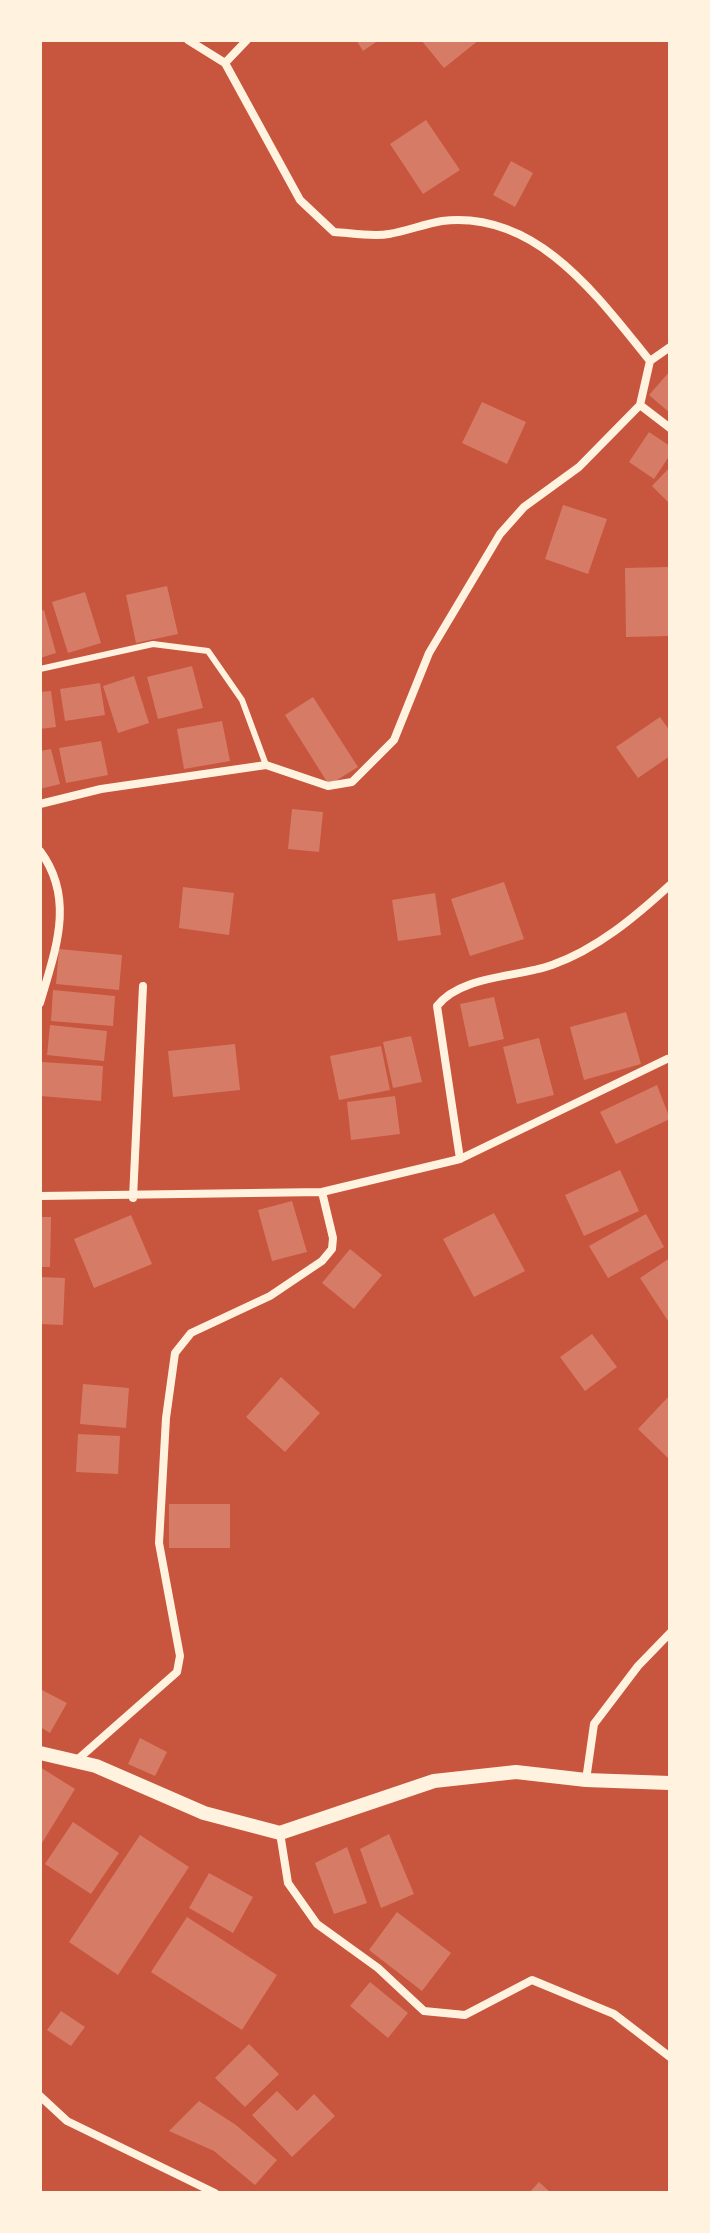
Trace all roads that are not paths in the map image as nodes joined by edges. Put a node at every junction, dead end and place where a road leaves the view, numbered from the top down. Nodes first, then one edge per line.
1 (188, 40) edge
2 (247, 40) edge
3 (225, 63) junction
4 (670, 347) edge
5 (650, 361) junction
6 (640, 405) junction
7 (670, 428) edge
8 (40, 669) edge
9 (266, 765) junction
10 (40, 804) edge
11 (40, 851) edge
12 (670, 885) edge
13 (143, 986) dead end
14 (40, 1003) edge
15 (667, 1059) dead end
16 (460, 1159) junction
17 (322, 1192) junction
18 (40, 1196) edge
19 (133, 1198) junction
20 (670, 1633) edge
21 (40, 1753) edge
22 (77, 1760) junction
23 (586, 1780) junction
24 (670, 1783) edge
25 (280, 1833) junction
26 (670, 2057) edge
27 (40, 2096) edge
28 (215, 2193) edge

1 - 3 street
2 - 3 street
3 - 5 street
4 - 5 street
5 - 6 street
6 - 7 street
6 - 9 street
8 - 9 lane
9 - 10 street
11 - 14 street
12 - 16 street
13 - 19 street
15 - 16 street
16 - 17 street
17 - 19 street
17 - 22 street
18 - 19 street
20 - 23 street
21 - 22 street
22 - 25 street
23 - 24 street
23 - 25 street
25 - 26 street
27 - 28 street

